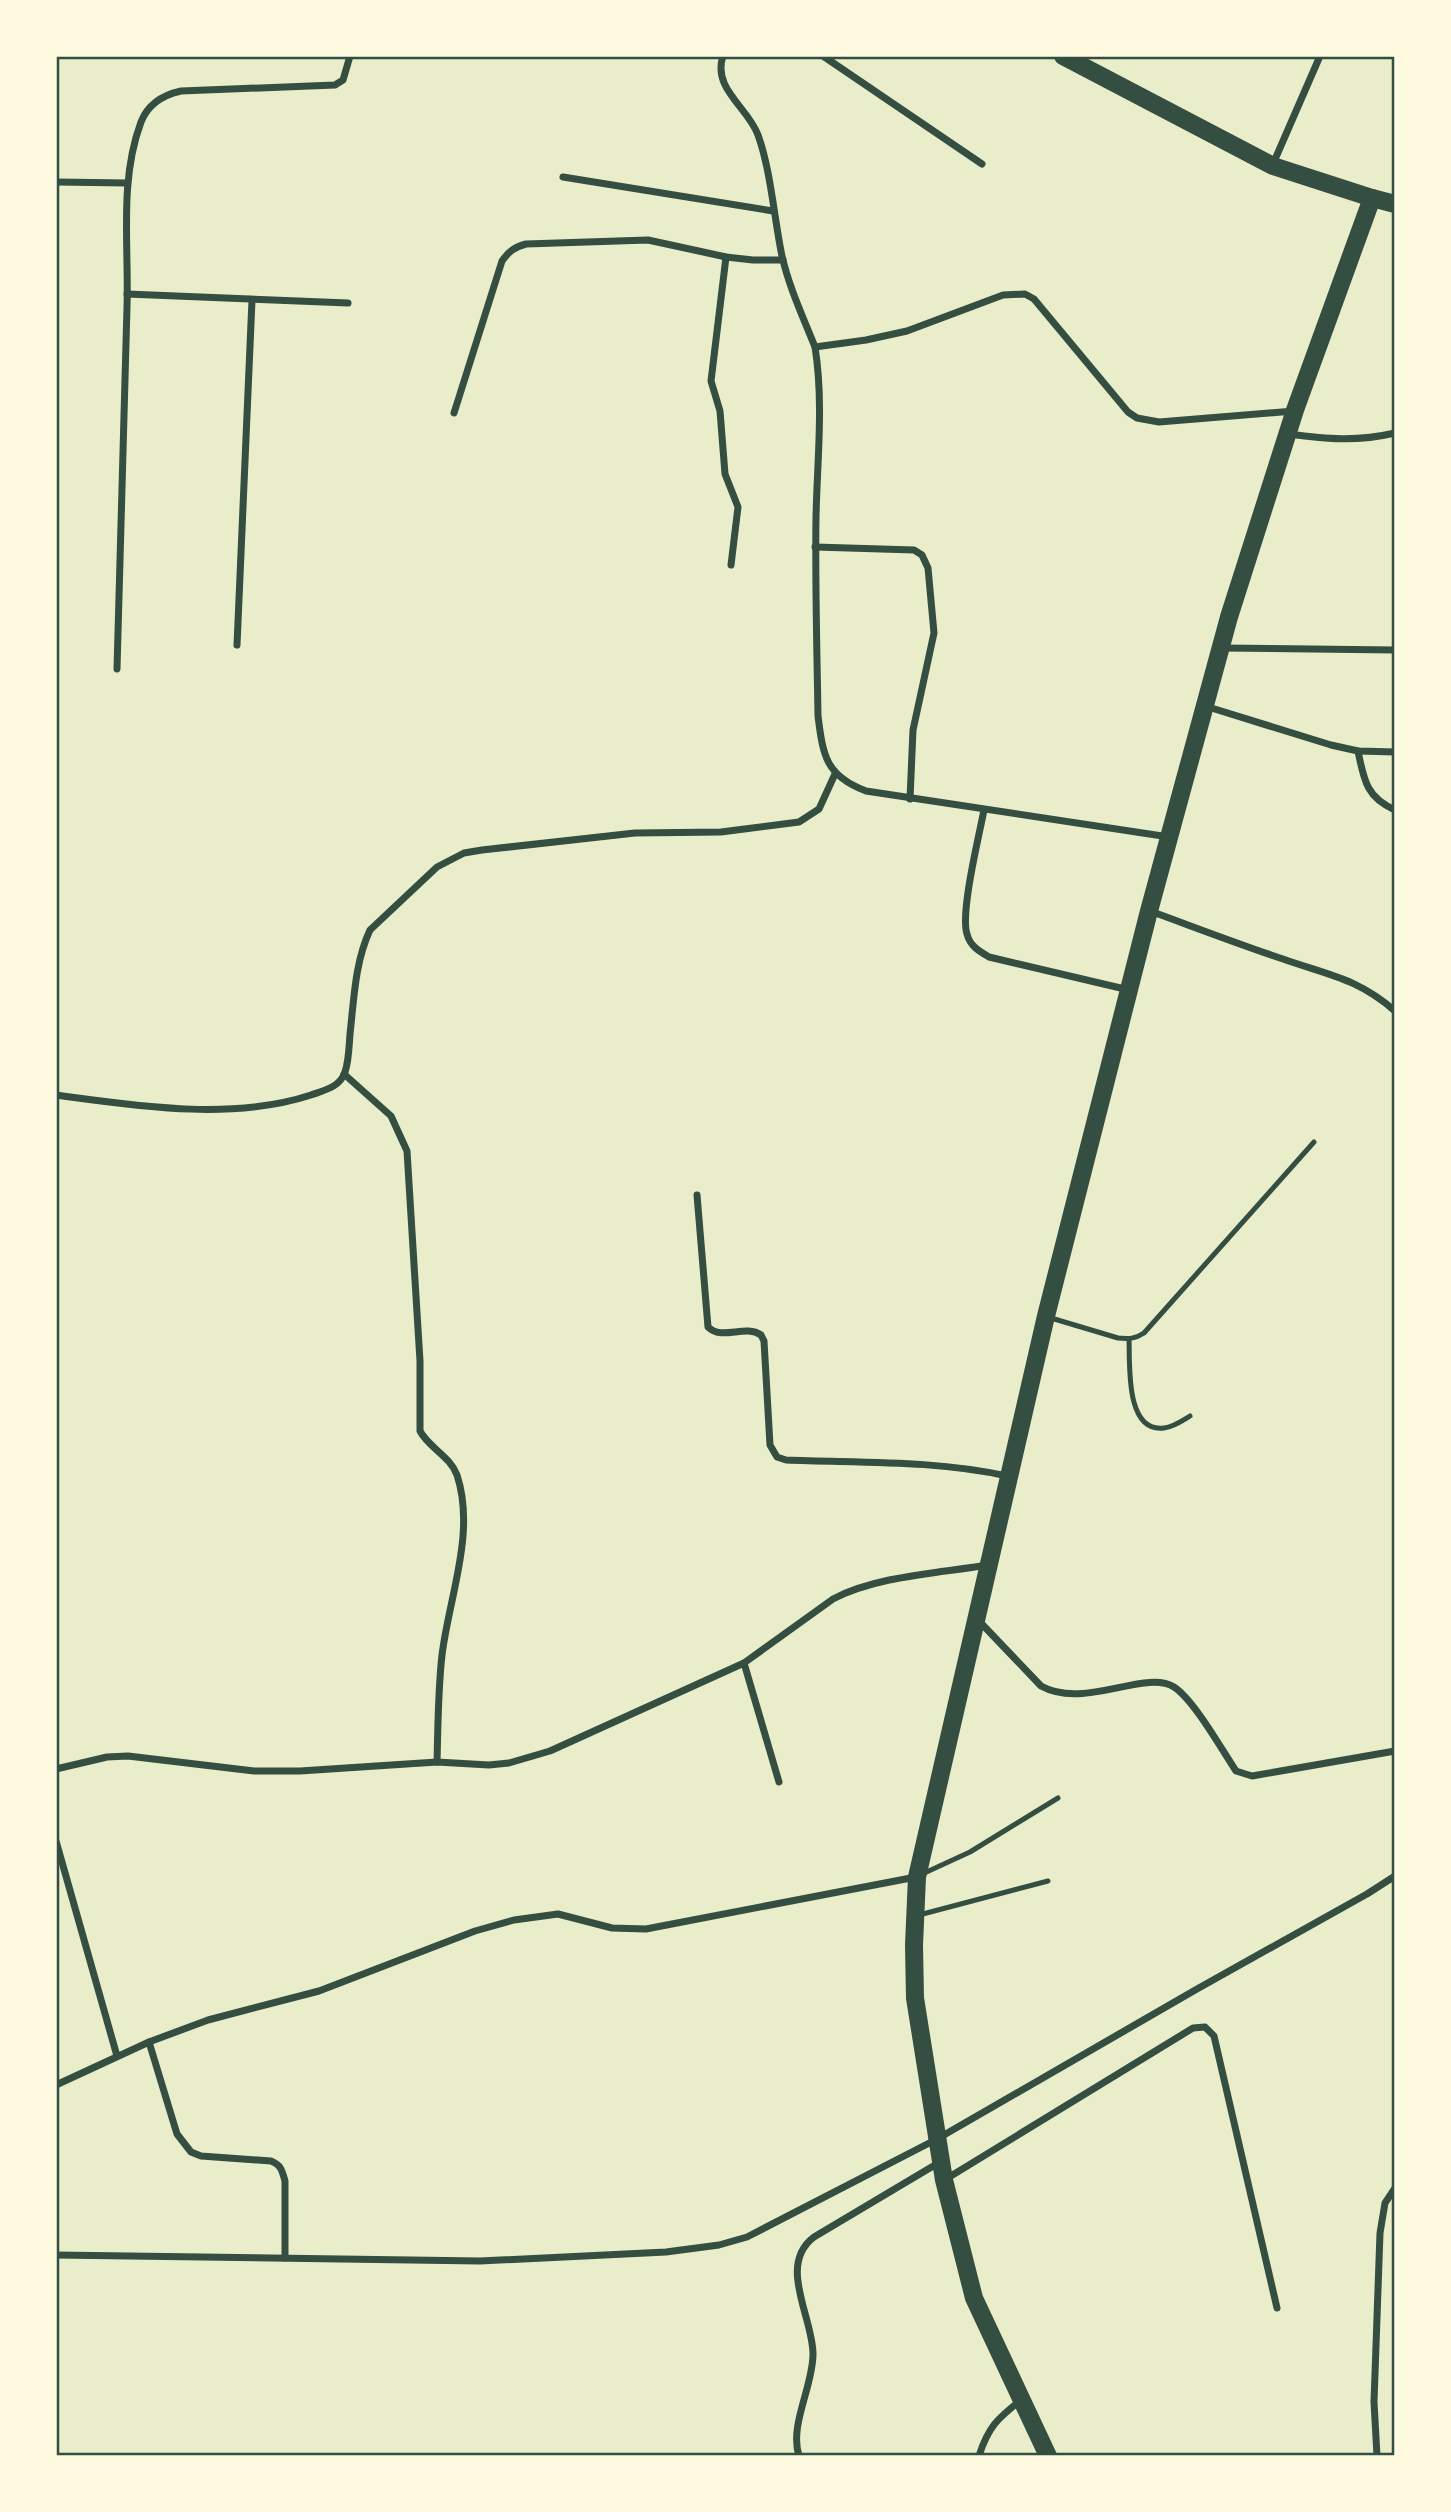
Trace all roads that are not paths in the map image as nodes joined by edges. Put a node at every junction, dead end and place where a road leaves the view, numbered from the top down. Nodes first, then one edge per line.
1 (350, 56) edge
2 (723, 56) edge
3 (823, 56) edge
4 (1063, 56) edge
5 (1320, 56) edge
6 (982, 163) dead end
7 (1273, 166) junction
8 (563, 177) dead end
9 (56, 182) edge
10 (127, 183) junction
11 (1372, 198) junction
12 (1395, 204) edge
13 (773, 212) junction
14 (726, 257) junction
15 (783, 260) junction
16 (127, 294) junction
17 (252, 300) junction
18 (348, 303) dead end
19 (815, 347) junction
20 (1295, 411) junction
21 (454, 413) dead end
22 (1395, 433) edge
23 (1287, 434) junction
24 (816, 547) junction
25 (731, 565) dead end
26 (237, 645) dead end
27 (1220, 648) junction
28 (1395, 650) edge
29 (117, 669) dead end
30 (1205, 706) junction
31 (1358, 751) junction
32 (1395, 752) edge
33 (835, 774) junction
34 (910, 799) junction
35 (984, 810) junction
36 (1395, 810) edge
37 (1169, 837) junction
38 (1149, 911) junction
39 (1129, 990) junction
40 (1395, 1011) edge
41 (344, 1074) junction
42 (56, 1095) edge
43 (1314, 1142) dead end
44 (697, 1195) dead end
45 (1046, 1316) junction
46 (1129, 1339) junction
47 (1189, 1416) dead end
48 (1009, 1476) junction
49 (989, 1565) junction
50 (976, 1618) junction
51 (744, 1663) junction
52 (1395, 1751) edge
53 (437, 1762) junction
54 (56, 1769) edge
55 (779, 1782) dead end
56 (1058, 1798) dead end
57 (56, 1841) edge
58 (1395, 1876) edge
59 (917, 1877) junction
60 (1048, 1881) dead end
61 (915, 1916) junction
62 (149, 2042) junction
63 (117, 2056) junction
64 (56, 2085) edge
65 (937, 2139) junction
66 (942, 2171) junction
67 (1395, 2188) edge
68 (56, 2255) edge
69 (285, 2258) junction
70 (1278, 2308) dead end
71 (1021, 2400) junction
72 (799, 2456) edge
73 (979, 2456) edge
74 (1048, 2456) edge
75 (1377, 2456) edge

1 - 10 street
2 - 13 street
3 - 6 street
4 - 7 main road
5 - 7 street
7 - 11 main road
8 - 13 street
9 - 10 street
10 - 16 street
11 - 12 main road
11 - 20 main road
13 - 15 street
14 - 15 street
14 - 21 street
14 - 25 street
15 - 19 street
16 - 17 street
16 - 29 street
17 - 18 street
17 - 26 street
19 - 20 street
19 - 24 street
20 - 23 main road
22 - 23 street
23 - 27 main road
24 - 33 street
24 - 34 street
27 - 28 street
27 - 30 main road
30 - 31 street
30 - 37 main road
31 - 32 street
31 - 36 street
33 - 34 street
33 - 41 street
34 - 35 street
35 - 37 street
35 - 39 street
37 - 38 main road
38 - 39 main road
38 - 40 street
39 - 45 main road
41 - 42 street
41 - 53 street
43 - 46 lane
44 - 48 street
45 - 46 lane
45 - 48 main road
46 - 47 lane
48 - 49 main road
49 - 50 main road
49 - 51 street
50 - 52 street
50 - 59 main road
51 - 53 street
51 - 55 street
53 - 54 street
56 - 59 lane
57 - 63 street
58 - 65 street
59 - 61 main road
59 - 62 street
60 - 61 lane
61 - 65 main road
62 - 63 street
62 - 69 street
63 - 64 street
65 - 66 main road
65 - 69 street
66 - 70 street
66 - 71 main road
66 - 72 street
67 - 75 street
68 - 69 street
71 - 73 street
71 - 74 main road

